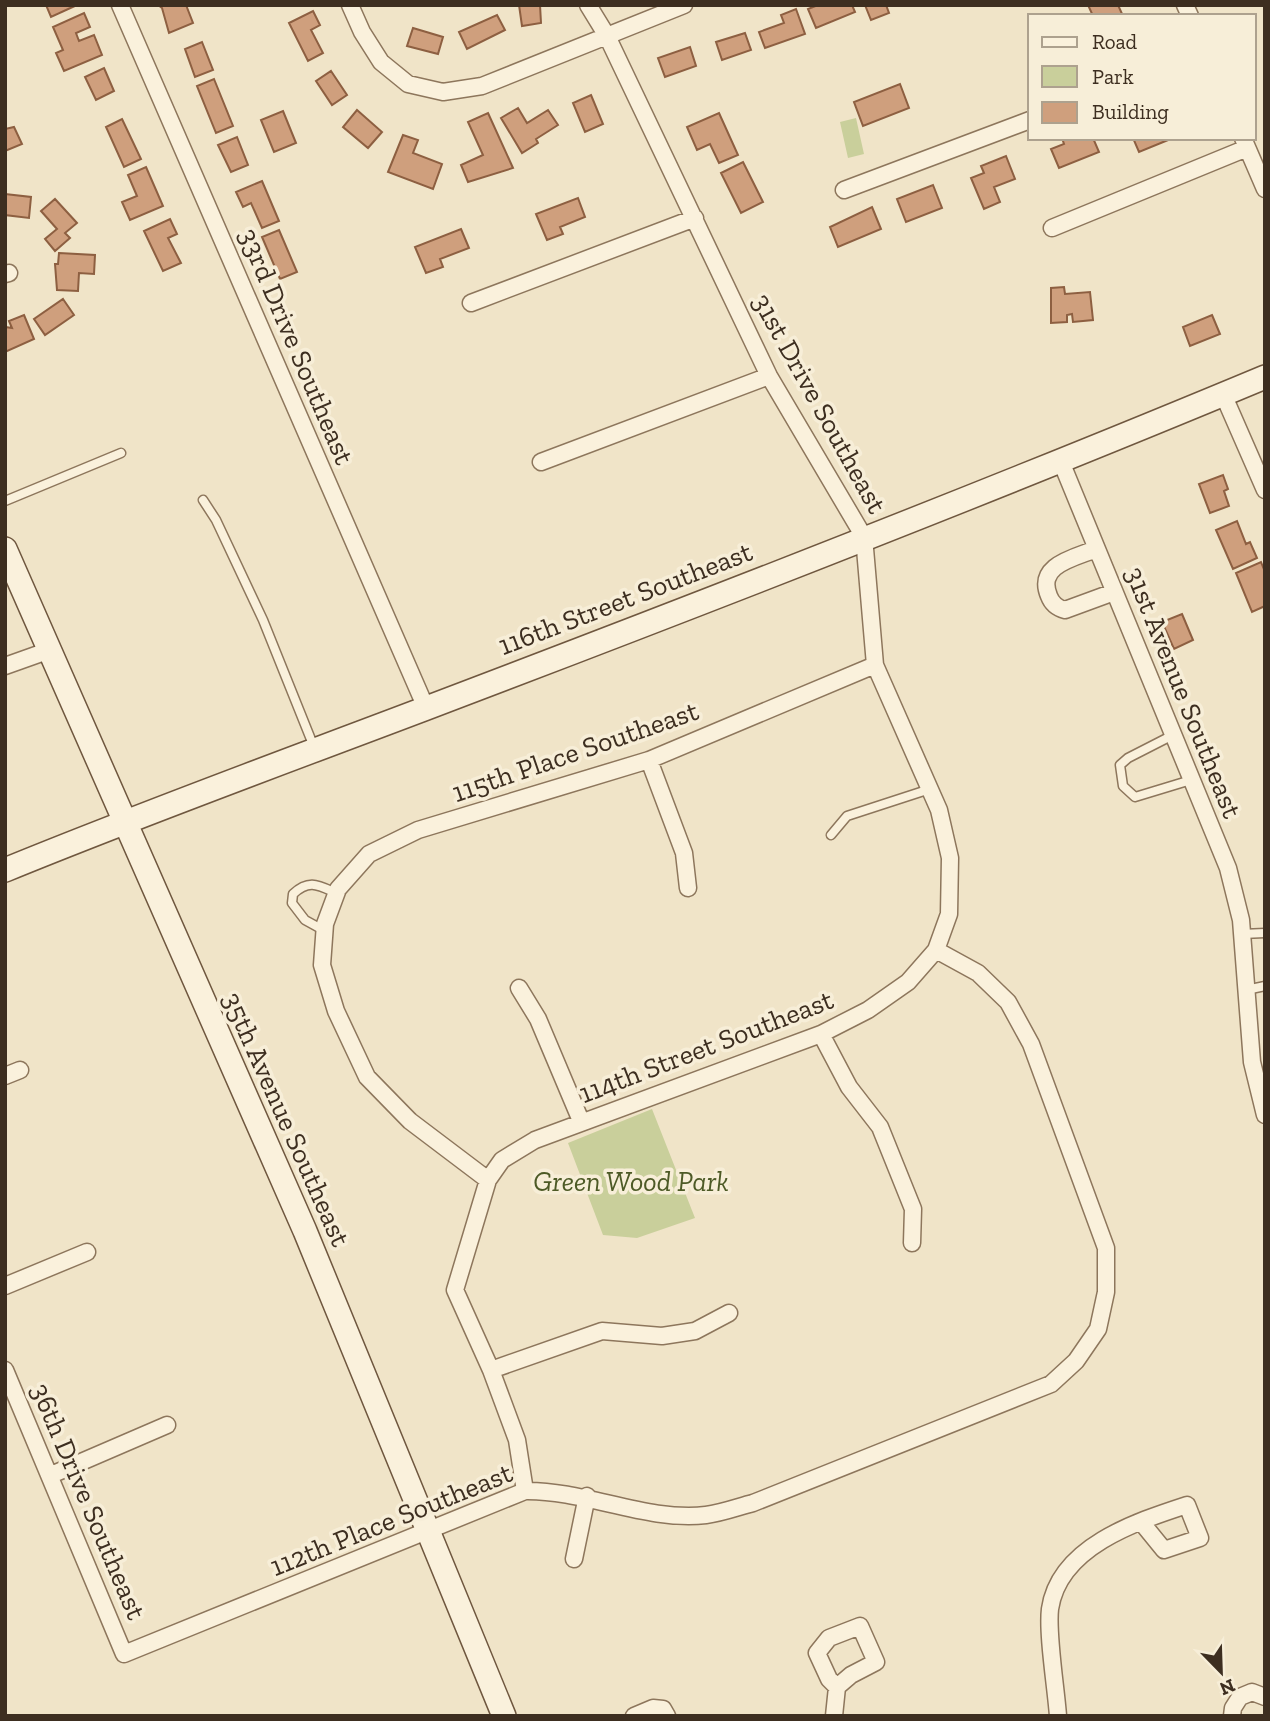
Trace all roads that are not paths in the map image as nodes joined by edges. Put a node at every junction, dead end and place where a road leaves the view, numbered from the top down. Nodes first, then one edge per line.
1 (120, 5) edge
2 (351, 5) edge
3 (588, 5) edge
4 (684, 5) edge
5 (607, 36) junction
6 (1028, 121) edge
7 (1245, 143) edge
8 (1265, 189) edge
9 (844, 190) dead end
10 (695, 218) junction
11 (1052, 228) dead end
12 (471, 303) dead end
13 (769, 376) junction
14 (1265, 377) edge
15 (1223, 394) junction
16 (121, 453) dead end
17 (1060, 459) junction
18 (541, 462) dead end
19 (1265, 490) edge
20 (203, 500) dead end
21 (5, 501) edge
22 (864, 537) junction
23 (5, 549) edge
24 (1096, 549) junction
25 (1114, 592) junction
26 (50, 650) junction
27 (875, 665) junction
28 (5, 666) edge
29 (425, 708) junction
30 (1173, 735) junction
31 (315, 750) junction
32 (649, 760) junction
33 (1191, 780) junction
34 (930, 789) junction
35 (124, 821) junction
36 (831, 835) dead end
37 (5, 870) edge
38 (688, 888) dead end
39 (336, 893) junction
40 (325, 927) junction
41 (1265, 933) edge
42 (1242, 934) junction
43 (936, 950) junction
44 (1265, 986) edge
45 (519, 988) dead end
46 (1246, 990) junction
47 (821, 1034) junction
48 (1265, 1115) edge
49 (581, 1121) junction
50 (488, 1180) junction
51 (912, 1243) dead end
52 (87, 1252) dead end
53 (5, 1286) edge
54 (729, 1313) dead end
55 (5, 1370) edge
56 (491, 1370) junction
57 (167, 1425) dead end
58 (51, 1475) junction
59 (525, 1491) junction
60 (587, 1496) junction
61 (1142, 1523) dead end
62 (429, 1530) junction
63 (574, 1559) dead end
64 (124, 1654) joint
65 (837, 1687) dead end
66 (1265, 1697) edge
67 (500, 1714) edge
68 (634, 1716) edge
69 (667, 1716) edge
70 (834, 1716) edge
71 (1058, 1716) edge
72 (1233, 1716) edge

1 - 29 street, 33rd Drive Southeast
2 - 5 street
3 - 5 street, 31st Drive Southeast
4 - 5 street
5 - 10 street, 31st Drive Southeast
6 - 9 street
7 - 8 street
7 - 11 street
10 - 12 street
10 - 13 street, 31st Drive Southeast
13 - 18 street
13 - 22 street, 31st Drive Southeast
14 - 15 street, 116th Street Southeast
15 - 17 street, 116th Street Southeast
15 - 19 street
16 - 21 lane
17 - 22 street, 116th Street Southeast
17 - 24 street, 31st Avenue Southeast
20 - 31 lane
22 - 27 street, 31st Drive Southeast
22 - 29 street, 116th Street Southeast
23 - 26 street, 35th Avenue Southeast
24 - 25 street, 31st Avenue Southeast
24 - 25 street
25 - 30 street, 31st Avenue Southeast
26 - 28 street
26 - 35 street, 35th Avenue Southeast
27 - 32 street, 115th Place Southeast
27 - 34 street, 31st Drive Southeast
29 - 31 street, 116th Street Southeast
30 - 33 street, 31st Avenue Southeast
30 - 33 lane
31 - 35 street, 116th Street Southeast
32 - 38 street
32 - 39 street, 115th Place Southeast
33 - 42 street, 31st Avenue Southeast
34 - 36 lane
34 - 43 street, 31st Drive Southeast
35 - 37 street, 116th Street Southeast
35 - 62 street, 35th Avenue Southeast
39 - 40 street, 115th Place Southeast
39 - 40 lane
40 - 50 street, 115th Place Southeast
41 - 42 lane
42 - 46 street, 31st Avenue Southeast
43 - 47 street, 114th Street Southeast
43 - 60 street, 112th Place Southeast
44 - 46 lane
45 - 49 street
46 - 48 street, 31st Avenue Southeast
47 - 49 street, 114th Street Southeast
47 - 51 street
49 - 50 street, 114th Street Southeast
50 - 56 street
52 - 53 street
54 - 56 street
55 - 58 street, 36th Drive Southeast
56 - 59 street
57 - 58 street
58 - 64 street, 36th Drive Southeast
59 - 60 street, 112th Place Southeast
59 - 62 street, 112th Place Southeast
60 - 63 street
61 - 71 street
62 - 64 street, 112th Place Southeast
62 - 67 street, 35th Avenue Southeast
65 - 70 street
66 - 72 street
68 - 69 street

